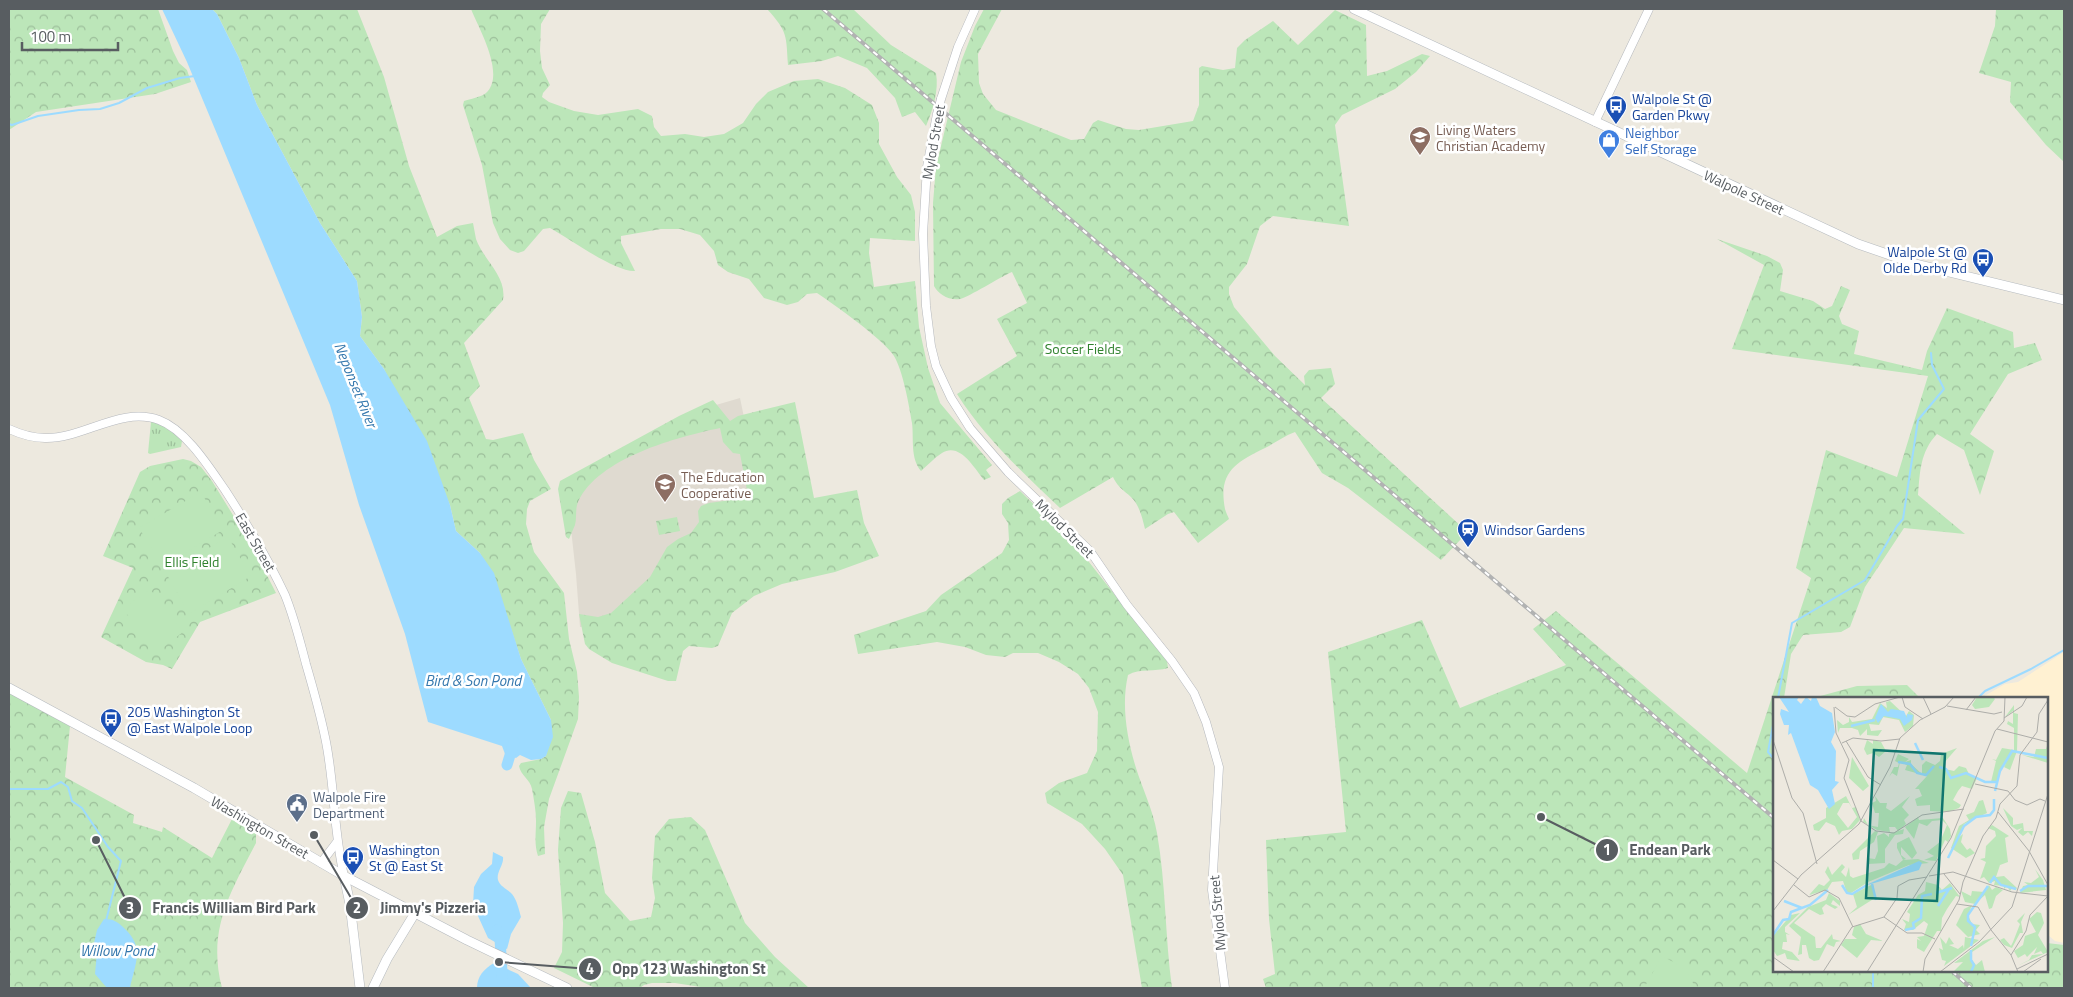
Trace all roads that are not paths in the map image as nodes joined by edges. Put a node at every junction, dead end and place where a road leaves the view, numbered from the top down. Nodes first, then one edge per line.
1 (975, 9) edge
2 (1354, 9) edge
3 (1649, 9) edge
4 (1595, 122) junction
5 (2064, 300) edge
6 (9, 429) edge
7 (9, 688) edge
8 (337, 842) junction
9 (321, 863) junction
10 (344, 876) junction
11 (415, 913) junction
12 (360, 988) edge
13 (373, 988) edge
14 (567, 988) edge
15 (1225, 988) edge

1 - 15 street, Mylod Street, bridge
2 - 4 main road, Walpole Street
3 - 4 street
4 - 5 main road, Walpole Street
6 - 8 street, East Street
7 - 9 main road, Washington Street
8 - 9 street
8 - 10 street, East Street
9 - 10 main road, Washington Street
10 - 11 main road, Washington Street
10 - 12 main road
11 - 13 main road
11 - 14 main road, Washington Street

